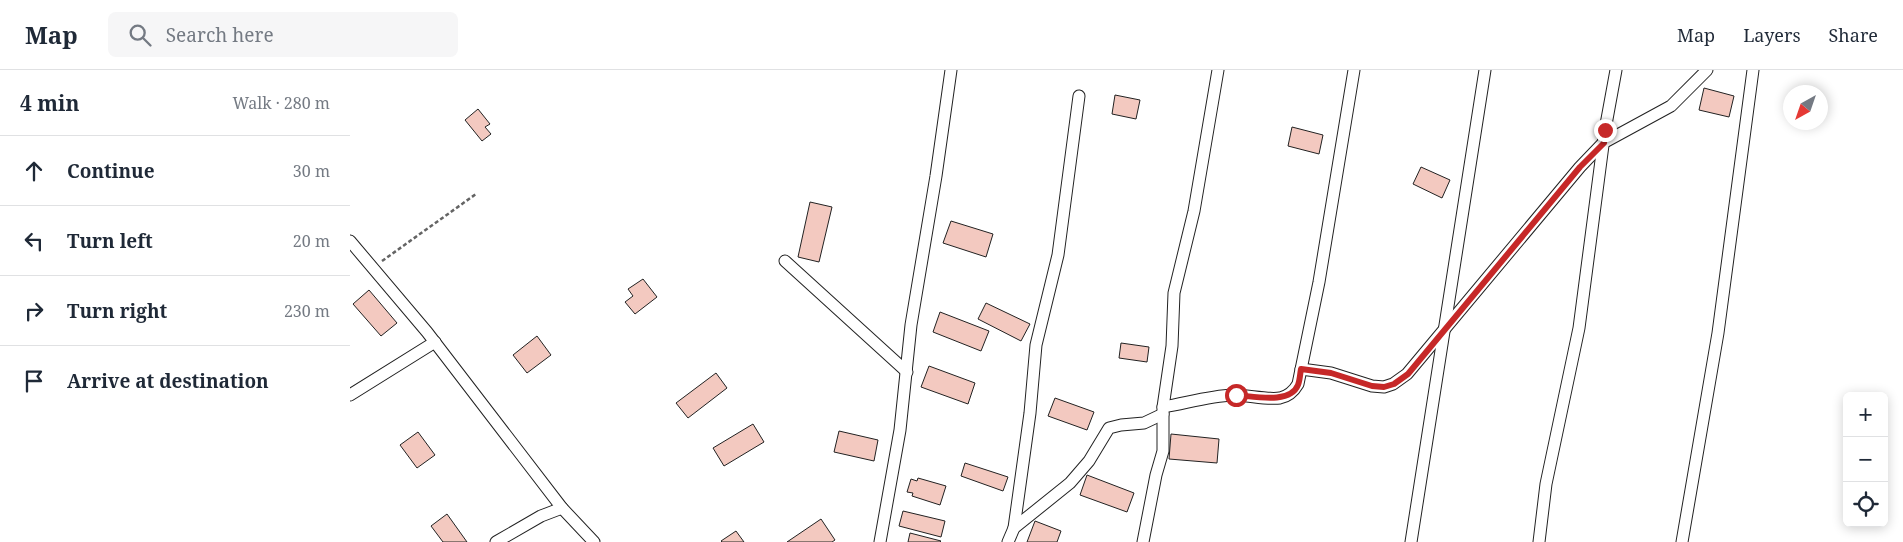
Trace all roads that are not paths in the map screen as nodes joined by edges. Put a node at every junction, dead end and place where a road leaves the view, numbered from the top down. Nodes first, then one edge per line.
1 (951, 70) edge
2 (1218, 70) edge
3 (1354, 70) edge
4 (1486, 70) edge
5 (1616, 70) edge
6 (1707, 70) edge
7 (1753, 70) edge
8 (1080, 96) dead end
9 (1604, 143) junction
10 (350, 241) edge
11 (784, 261) dead end
12 (1443, 333) junction
13 (435, 342) junction
14 (1301, 369) junction
15 (907, 372) junction
16 (350, 396) edge
17 (1163, 411) junction
18 (562, 508) junction
19 (1014, 528) junction
20 (496, 542) edge
21 (594, 542) edge
22 (880, 542) edge
23 (1008, 542) edge
24 (1143, 542) edge
25 (1411, 542) edge
26 (1539, 542) edge
27 (1682, 542) edge

1 - 15 street
2 - 17 street
3 - 14 street
4 - 12 street
5 - 9 street
6 - 9 street
7 - 27 street
8 - 19 street
9 - 12 street
9 - 26 street
10 - 13 street
11 - 15 street
12 - 14 street
12 - 25 street
13 - 16 street
13 - 18 street
14 - 17 street
15 - 22 street
17 - 19 street
17 - 24 street
18 - 20 street
18 - 21 street
19 - 23 street

